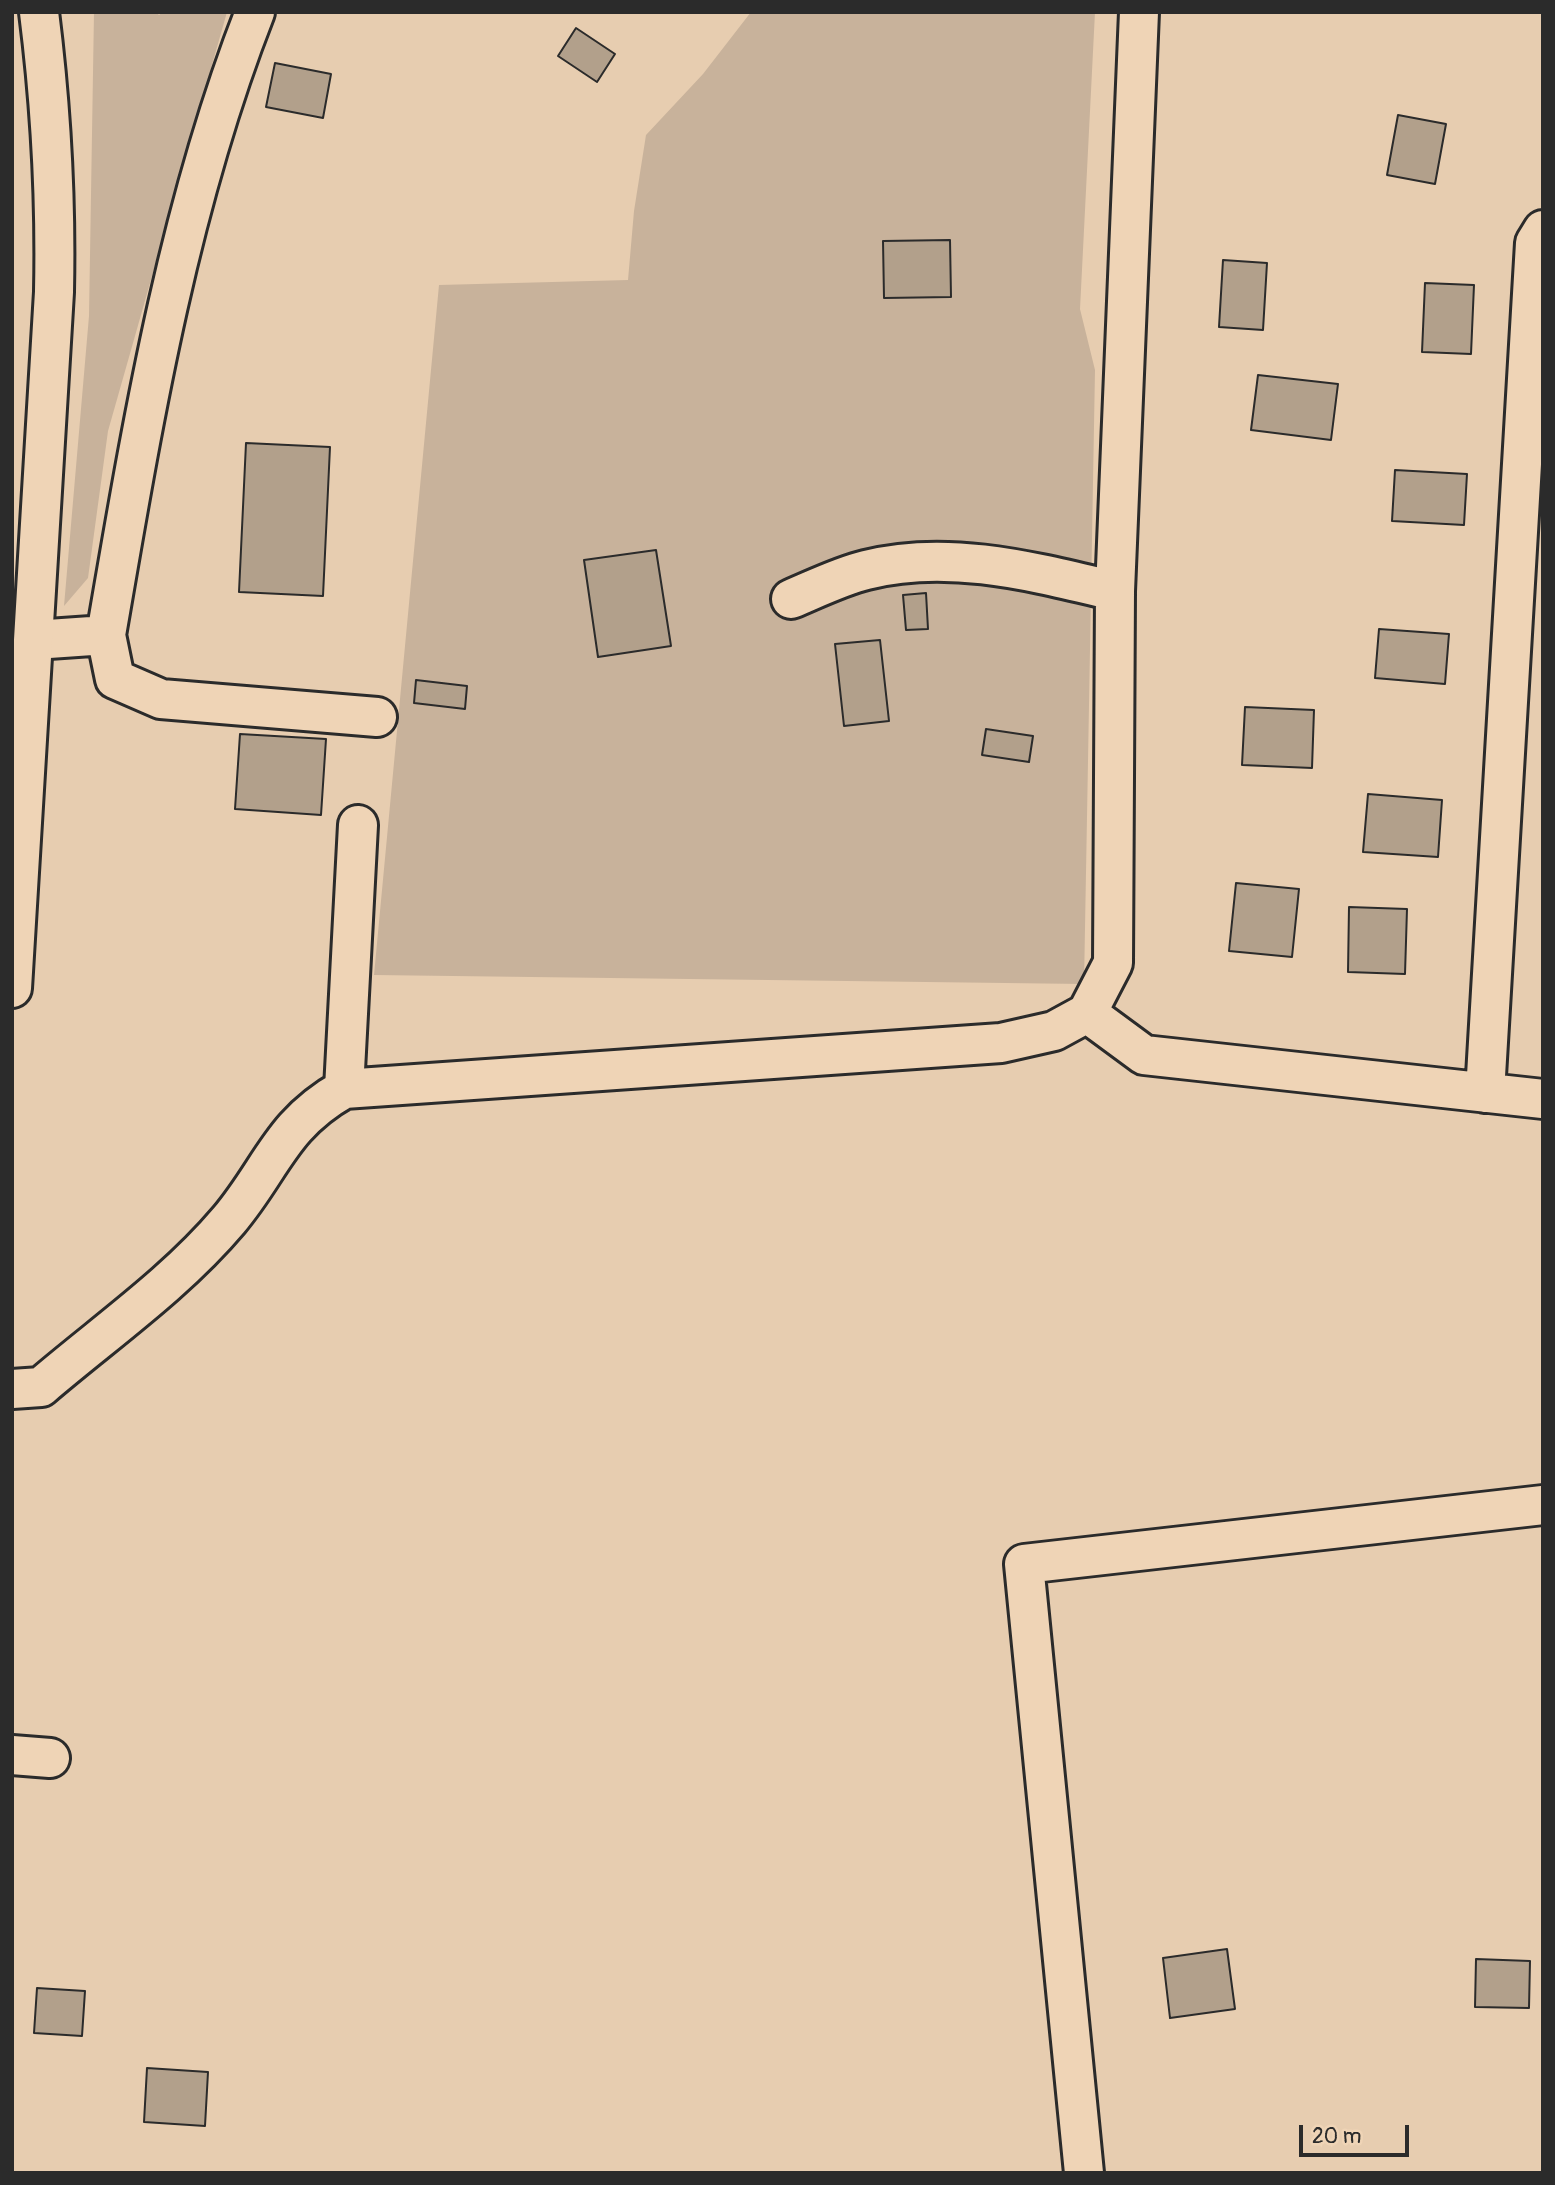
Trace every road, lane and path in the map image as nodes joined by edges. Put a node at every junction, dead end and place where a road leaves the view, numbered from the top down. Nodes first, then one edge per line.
1 (39, 12) edge
2 (255, 12) edge
3 (1139, 12) edge
4 (1543, 230) edge
5 (1115, 591) junction
6 (791, 599) dead end
7 (106, 635) junction
8 (34, 640) junction
9 (22, 684) edge
10 (377, 717) dead end
11 (358, 825) dead end
12 (12, 988) edge
13 (1087, 1013) junction
14 (344, 1089) junction
15 (1485, 1093) junction
16 (1543, 1099) edge
17 (12, 1389) edge
18 (1543, 1505) edge
19 (12, 1755) edge
20 (50, 1758) dead end
21 (1084, 2173) edge

1 - 8 street
2 - 7 street
3 - 5 street
4 - 15 street
5 - 6 street
5 - 13 street
7 - 8 street
7 - 10 street
8 - 9 street
9 - 12 street
11 - 14 street
13 - 14 street
13 - 15 street
14 - 17 street
15 - 16 street
18 - 21 street
19 - 20 street

